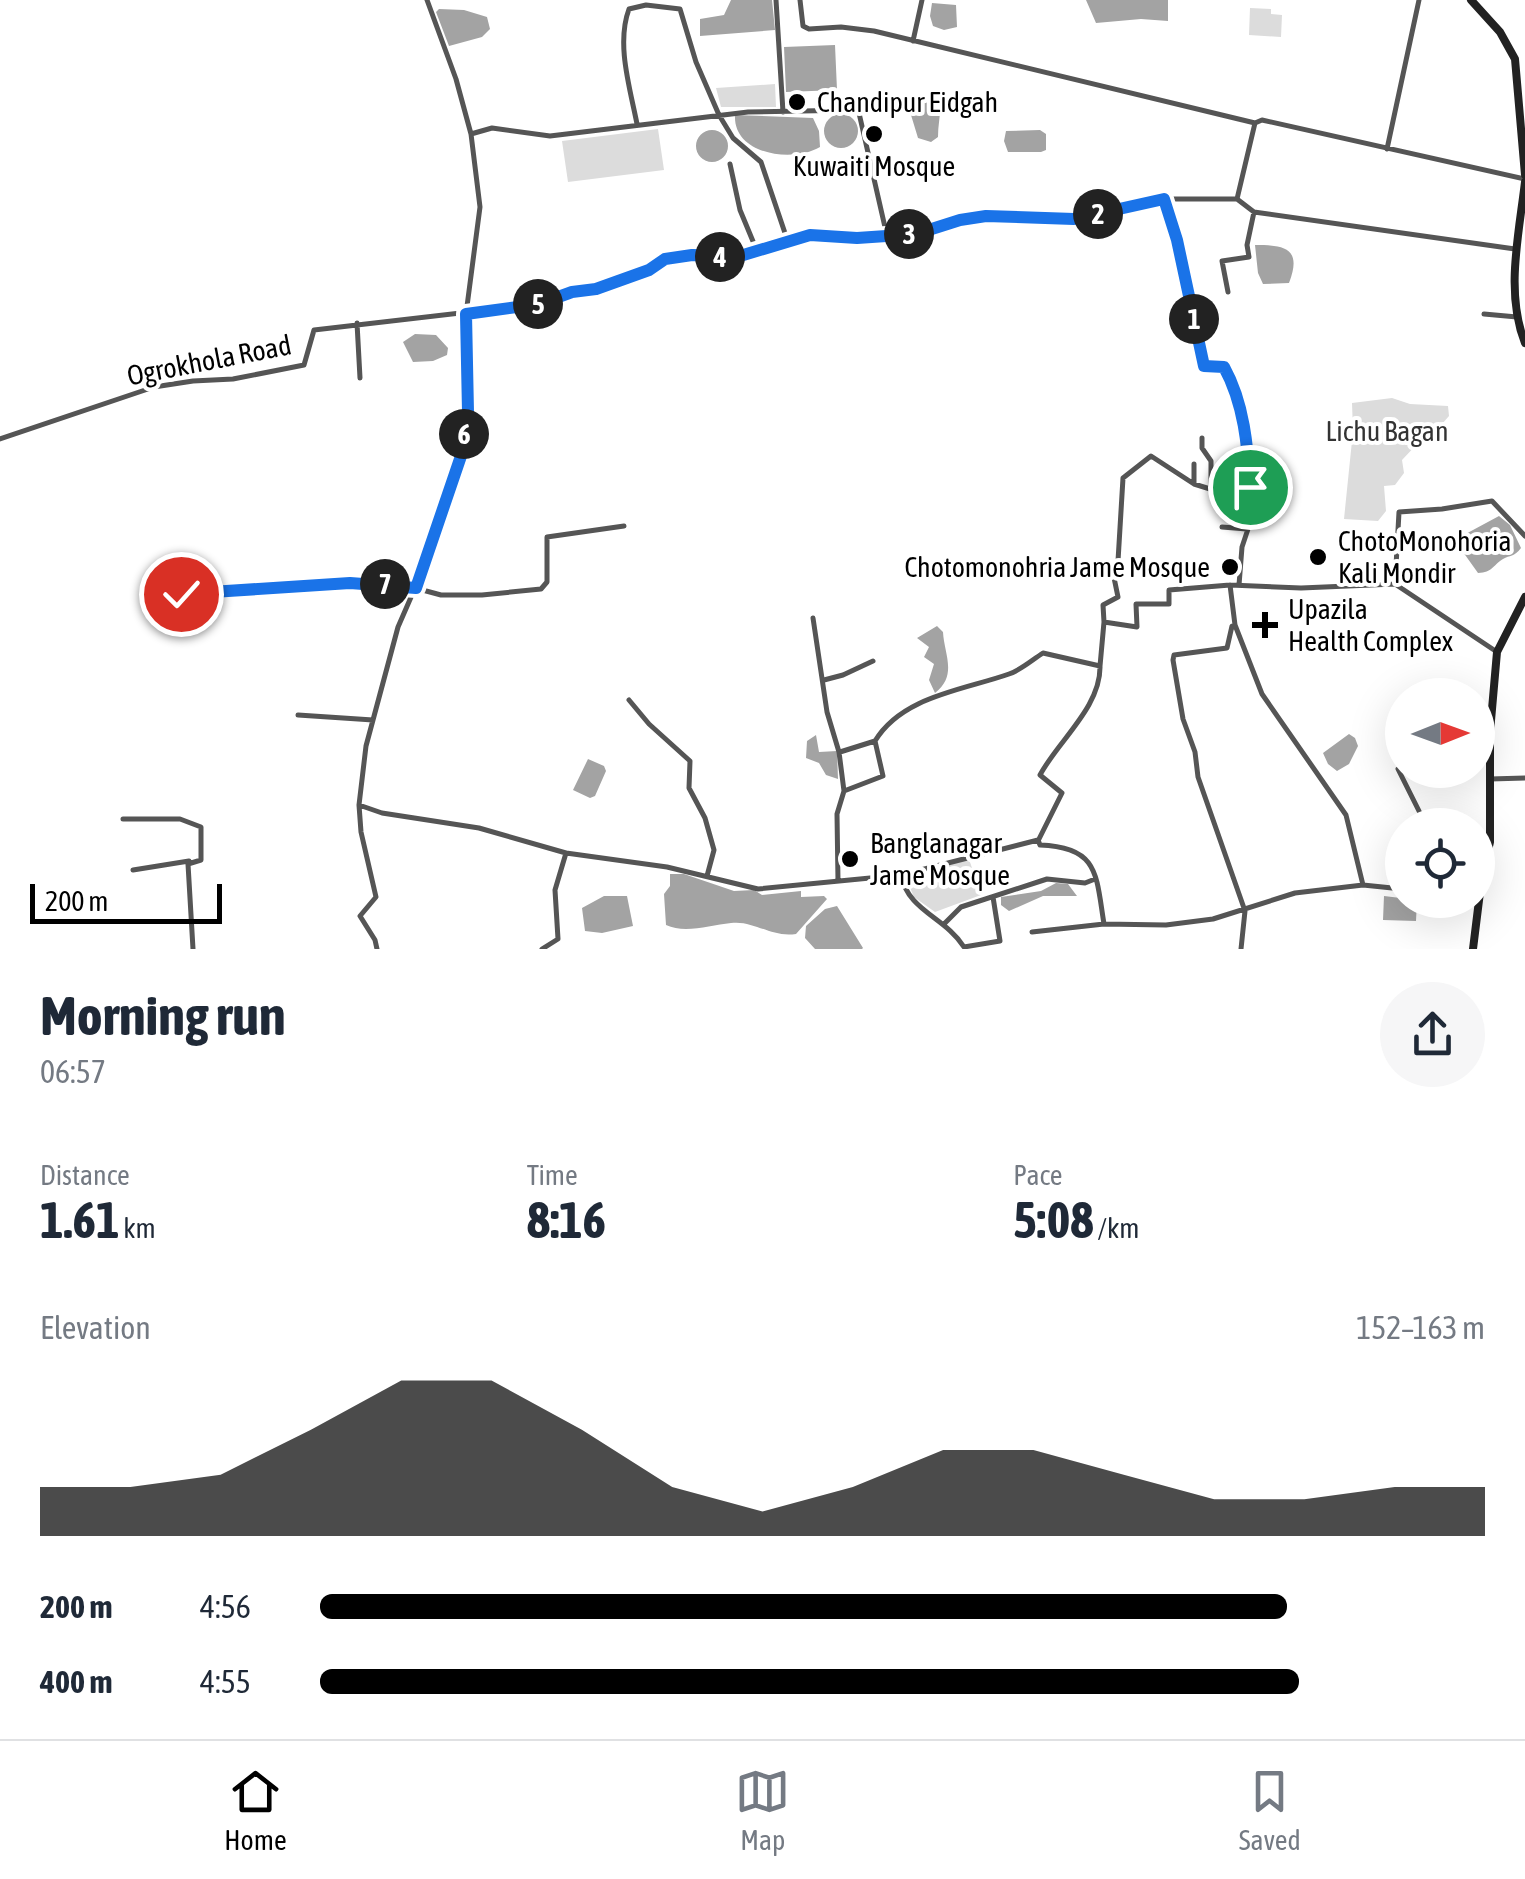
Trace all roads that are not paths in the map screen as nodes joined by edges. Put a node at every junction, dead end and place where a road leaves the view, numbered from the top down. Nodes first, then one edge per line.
1 (427, 0) edge
2 (776, 0) edge
3 (800, 0) edge
4 (922, 0) edge
5 (1419, 0) edge
6 (1471, 0) edge
7 (913, 41) junction
8 (783, 113) junction
9 (719, 115) junction
10 (1255, 122) junction
11 (637, 124) junction
12 (471, 134) junction
13 (1387, 150) junction
14 (730, 164) dead end
15 (1524, 165) edge
16 (1525, 179) edge
17 (1164, 199) junction
18 (1238, 200) junction
19 (1254, 212) junction
20 (887, 236) junction
21 (788, 242) junction
22 (1520, 246) edge
23 (757, 251) junction
24 (1228, 292) dead end
25 (466, 314) junction
26 (1484, 314) dead end
27 (1517, 317) junction
28 (358, 323) junction
29 (1525, 343) edge
30 (360, 378) dead end
31 (1202, 438) dead end
32 (0, 439) edge
33 (1194, 464) dead end
34 (1236, 466) dead end
35 (1194, 484) junction
36 (1211, 488) junction
37 (1226, 494) junction
38 (1252, 502) junction
39 (624, 526) dead end
40 (1222, 527) dead end
41 (1248, 529) junction
42 (1525, 536) edge
43 (1230, 584) junction
44 (1395, 584) junction
45 (1240, 585) junction
46 (416, 588) junction
47 (181, 594) dead end
48 (1525, 597) edge
49 (813, 618) dead end
50 (1104, 622) junction
51 (1236, 625) junction
52 (1498, 650) junction
53 (873, 662) dead end
54 (1100, 666) junction
55 (824, 680) junction
56 (1495, 681) edge
57 (630, 700) dead end
58 (298, 716) dead end
59 (373, 720) junction
60 (875, 741) junction
61 (839, 752) junction
62 (1525, 778) edge
63 (1495, 779) edge
64 (844, 791) junction
65 (359, 805) junction
66 (123, 819) dead end
67 (1038, 840) junction
68 (566, 854) junction
69 (188, 864) junction
70 (133, 870) dead end
71 (900, 874) junction
72 (707, 877) junction
73 (1095, 879) junction
74 (838, 882) junction
75 (1364, 885) junction
76 (1385, 887) edge
77 (993, 896) junction
78 (1244, 910) junction
79 (1476, 918) edge
80 (944, 923) junction
81 (1104, 924) junction
82 (1032, 932) dead end
83 (1000, 941) junction
84 (965, 948) edge
85 (193, 949) edge
86 (377, 949) edge
87 (542, 949) edge
88 (998, 949) edge
89 (1242, 949) edge
90 (1472, 949) edge

1 - 12 street
2 - 8 street
3 - 7 street
4 - 7 street
5 - 13 street
6 - 15 main road
7 - 10 street
8 - 9 street
8 - 20 street
9 - 11 street
9 - 11 street
9 - 21 street
10 - 13 street
10 - 18 street
11 - 12 street
12 - 25 street
13 - 16 street
14 - 23 street
15 - 16 main road
16 - 22 main road
17 - 18 street, Ogrokhola Road
17 - 20 street, Ogrokhola Road
17 - 38 street
18 - 19 street
19 - 22 street
19 - 24 street
20 - 21 street, Ogrokhola Road
21 - 23 street, Ogrokhola Road
22 - 27 main road
23 - 25 street, Ogrokhola Road
25 - 28 street, Ogrokhola Road
25 - 46 street
26 - 27 street
27 - 29 main road
28 - 30 street
28 - 32 street, Ogrokhola Road
31 - 36 street
33 - 35 street
34 - 37 street
35 - 36 street
35 - 50 street
36 - 37 street
37 - 38 street
38 - 41 street
39 - 46 street
40 - 41 street
41 - 45 street
42 - 44 street
43 - 45 street
43 - 50 street
43 - 51 street
44 - 45 street
44 - 52 street
46 - 47 street
46 - 59 street
48 - 52 main road
49 - 55 street
50 - 54 street
51 - 75 street
51 - 78 street
52 - 56 main road
53 - 55 street
54 - 60 street
54 - 67 street
55 - 61 street
57 - 72 street
58 - 59 street
59 - 65 street
60 - 61 street
60 - 64 street
61 - 64 street
62 - 63 street
64 - 74 street
65 - 68 street
65 - 86 street
66 - 69 street
67 - 71 street
67 - 73 street
68 - 72 street
68 - 87 street
69 - 70 street
69 - 85 street
71 - 74 street
71 - 80 street
72 - 74 street
73 - 77 street
73 - 81 street
75 - 76 street
75 - 78 street
77 - 80 street
77 - 83 street
78 - 81 street
78 - 89 street
79 - 90 main road
80 - 84 street
81 - 82 street
83 - 84 street
83 - 88 street

